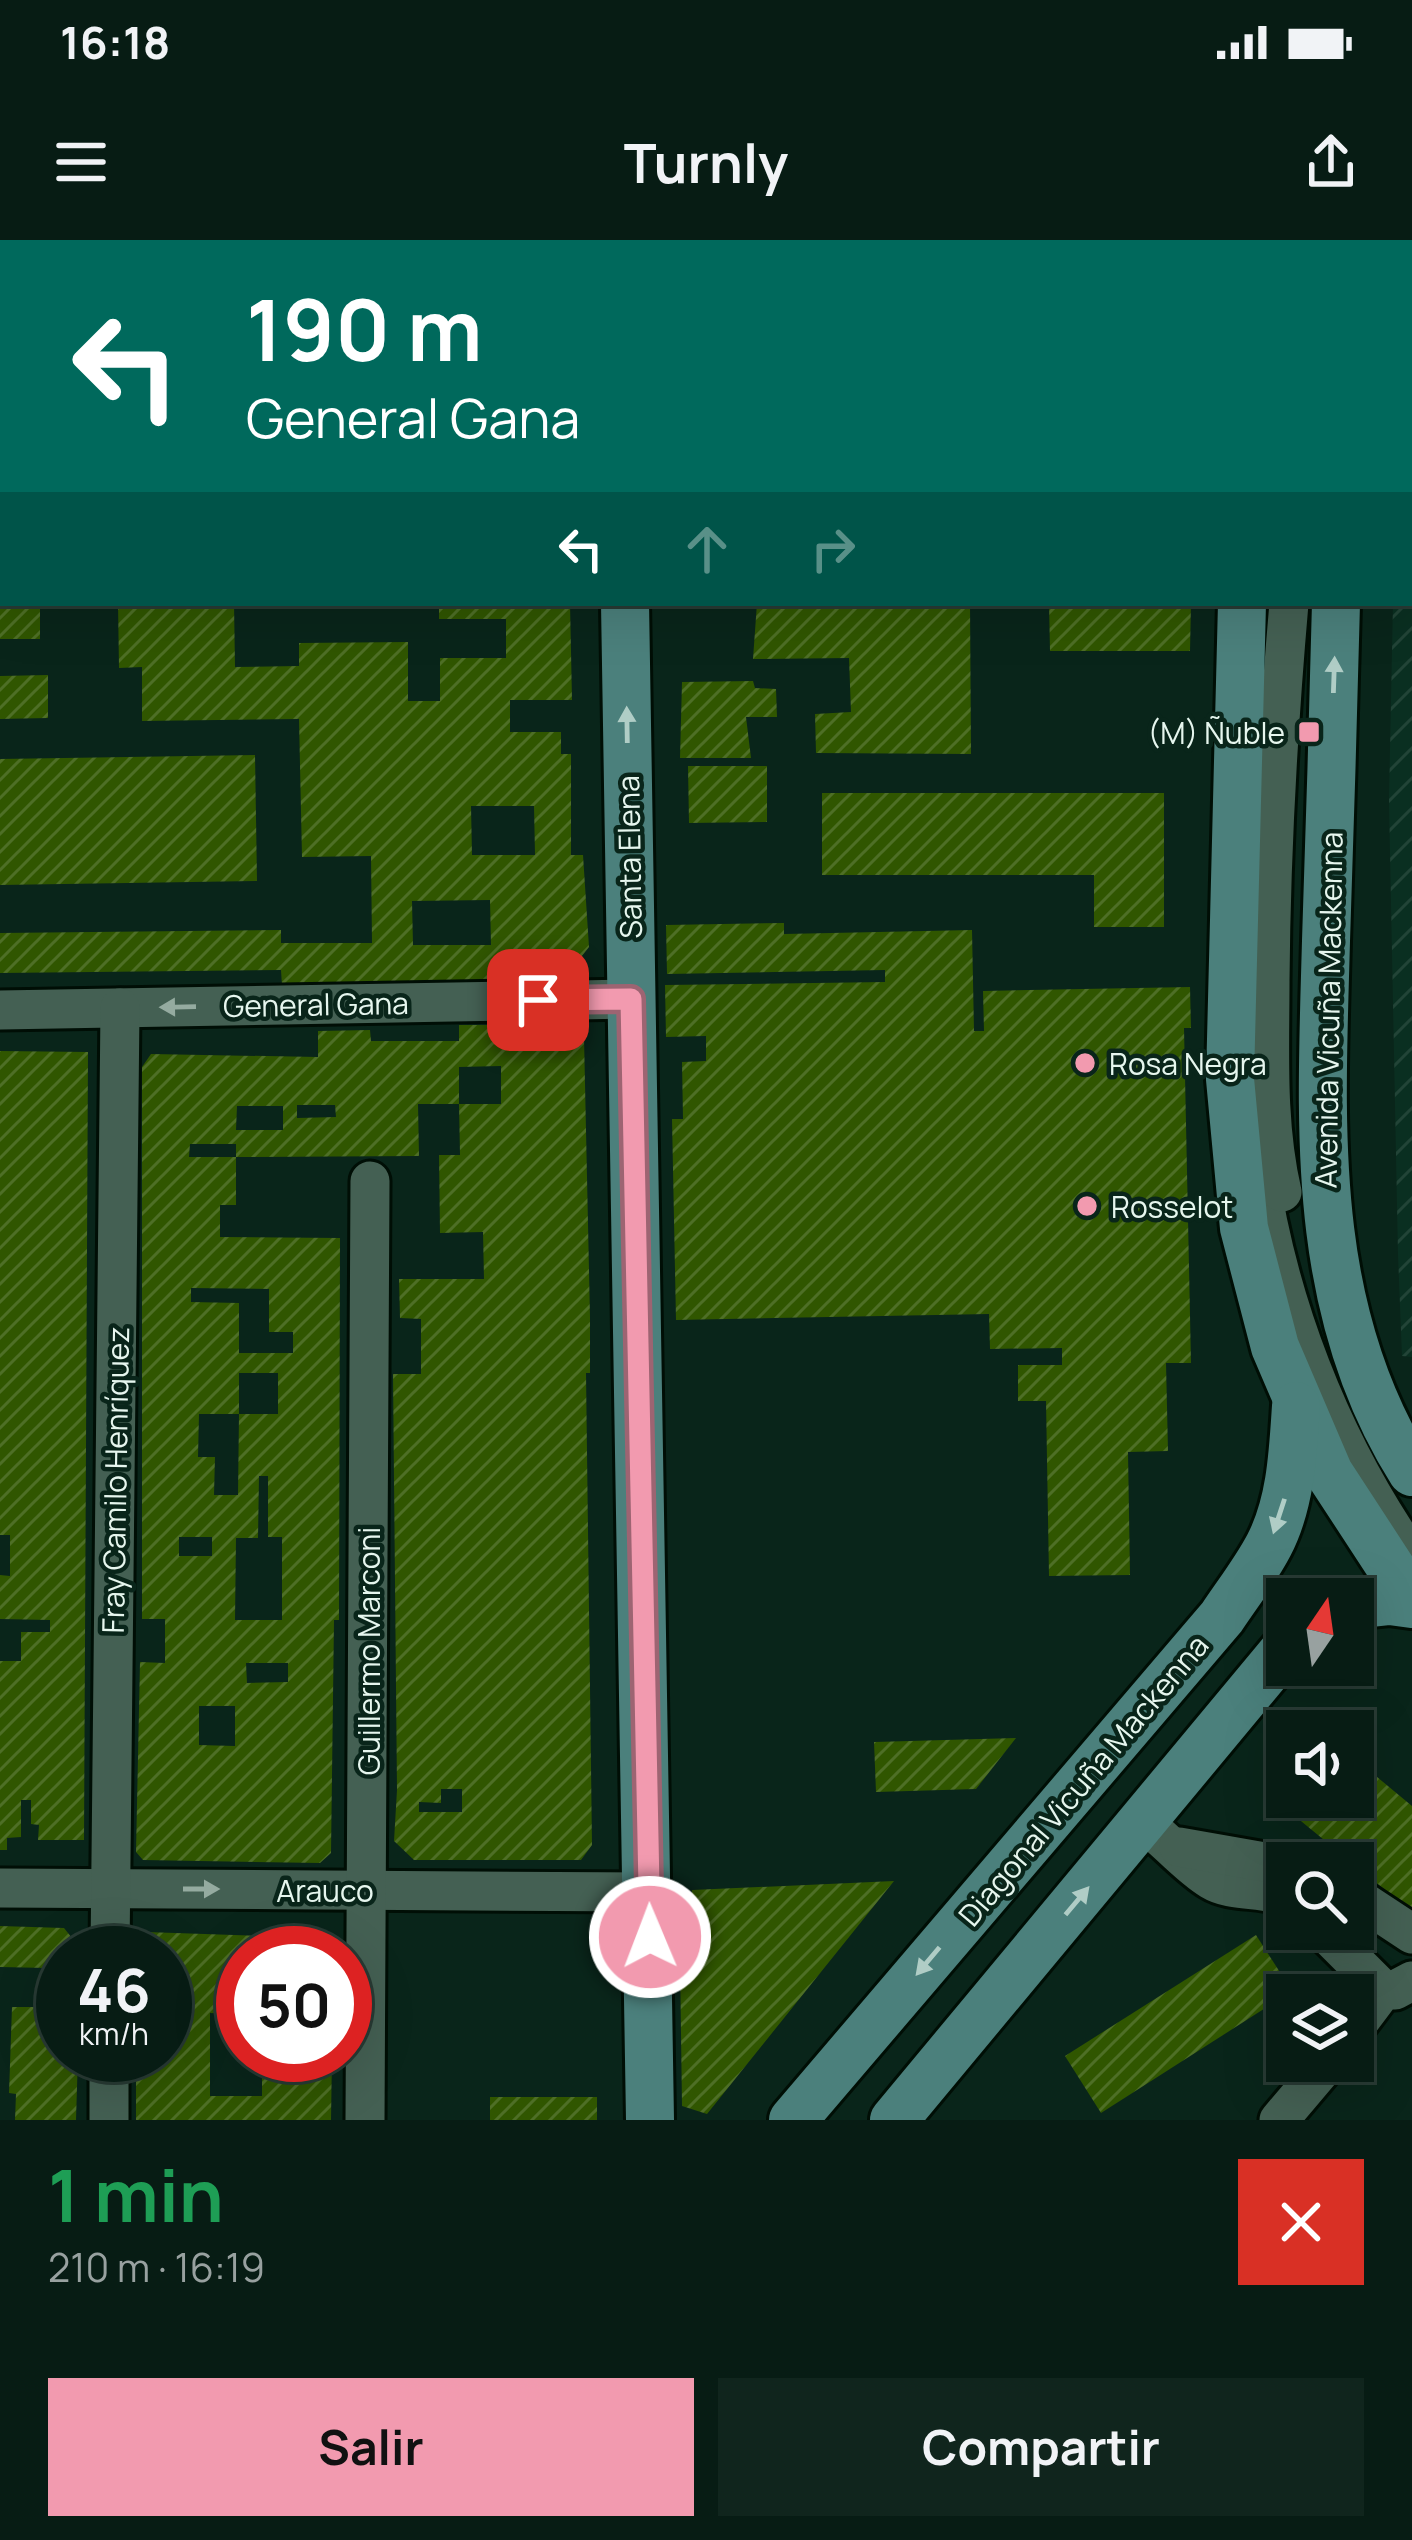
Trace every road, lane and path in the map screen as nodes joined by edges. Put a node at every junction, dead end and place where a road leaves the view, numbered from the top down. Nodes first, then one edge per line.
1 (626, 606) edge
2 (1241, 606) edge
3 (1265, 606) edge
4 (1289, 606) edge
5 (1336, 606) edge
6 (631, 999) junction
7 (120, 1008) junction
8 (0, 1010) edge
9 (370, 1181) dead end
10 (1297, 1401) junction
11 (1412, 1472) edge
12 (1412, 1524) edge
13 (1412, 1557) edge
14 (1412, 1602) edge
15 (1374, 1603) edge
16 (1222, 1617) junction
17 (1266, 1646) edge
18 (1266, 1674) edge
19 (1158, 1834) junction
20 (1266, 1861) edge
21 (0, 1888) edge
22 (111, 1888) junction
23 (366, 1890) junction
24 (1266, 1890) edge
25 (649, 1892) junction
26 (1374, 1909) edge
27 (110, 1926) edge
28 (1412, 1934) edge
29 (1350, 1950) edge
30 (1397, 1985) edge
31 (1374, 2009) edge
32 (109, 2082) edge
33 (1312, 2082) edge
34 (109, 2120) edge
35 (364, 2120) edge
36 (650, 2120) edge
37 (793, 2120) edge
38 (894, 2120) edge
39 (1279, 2120) edge

6 -> 1 main road, Santa Elena
2 - 10 main road
3 - 13 street
4 - 12 street
11 -> 5 main road, Avenida Vicuña Mackenna
6 -> 7 street, General Gana
6 - 25 main road, Santa Elena
7 - 8 street, General Gana
7 - 22 street, Fray Camilo Henríquez
9 - 23 street, Guillermo Marconi
10 - 14 main road
10 -> 16 main road, Diagonal Vicuña Mackenna
14 - 15 main road
16 - 17 main road
16 -> 37 main road, Diagonal Vicuña Mackenna
18 - 19 main road
19 - 20 street
19 - 24 street
38 -> 19 main road
21 - 22 street, Arauco
22 -> 23 street, Arauco
22 - 27 street, Fray Camilo Henríquez
23 - 25 street, Arauco
23 - 35 street, Guillermo Marconi
25 - 36 main road, Santa Elena
26 - 28 street
29 - 30 street
30 - 31 street
32 - 34 street
33 - 39 street

